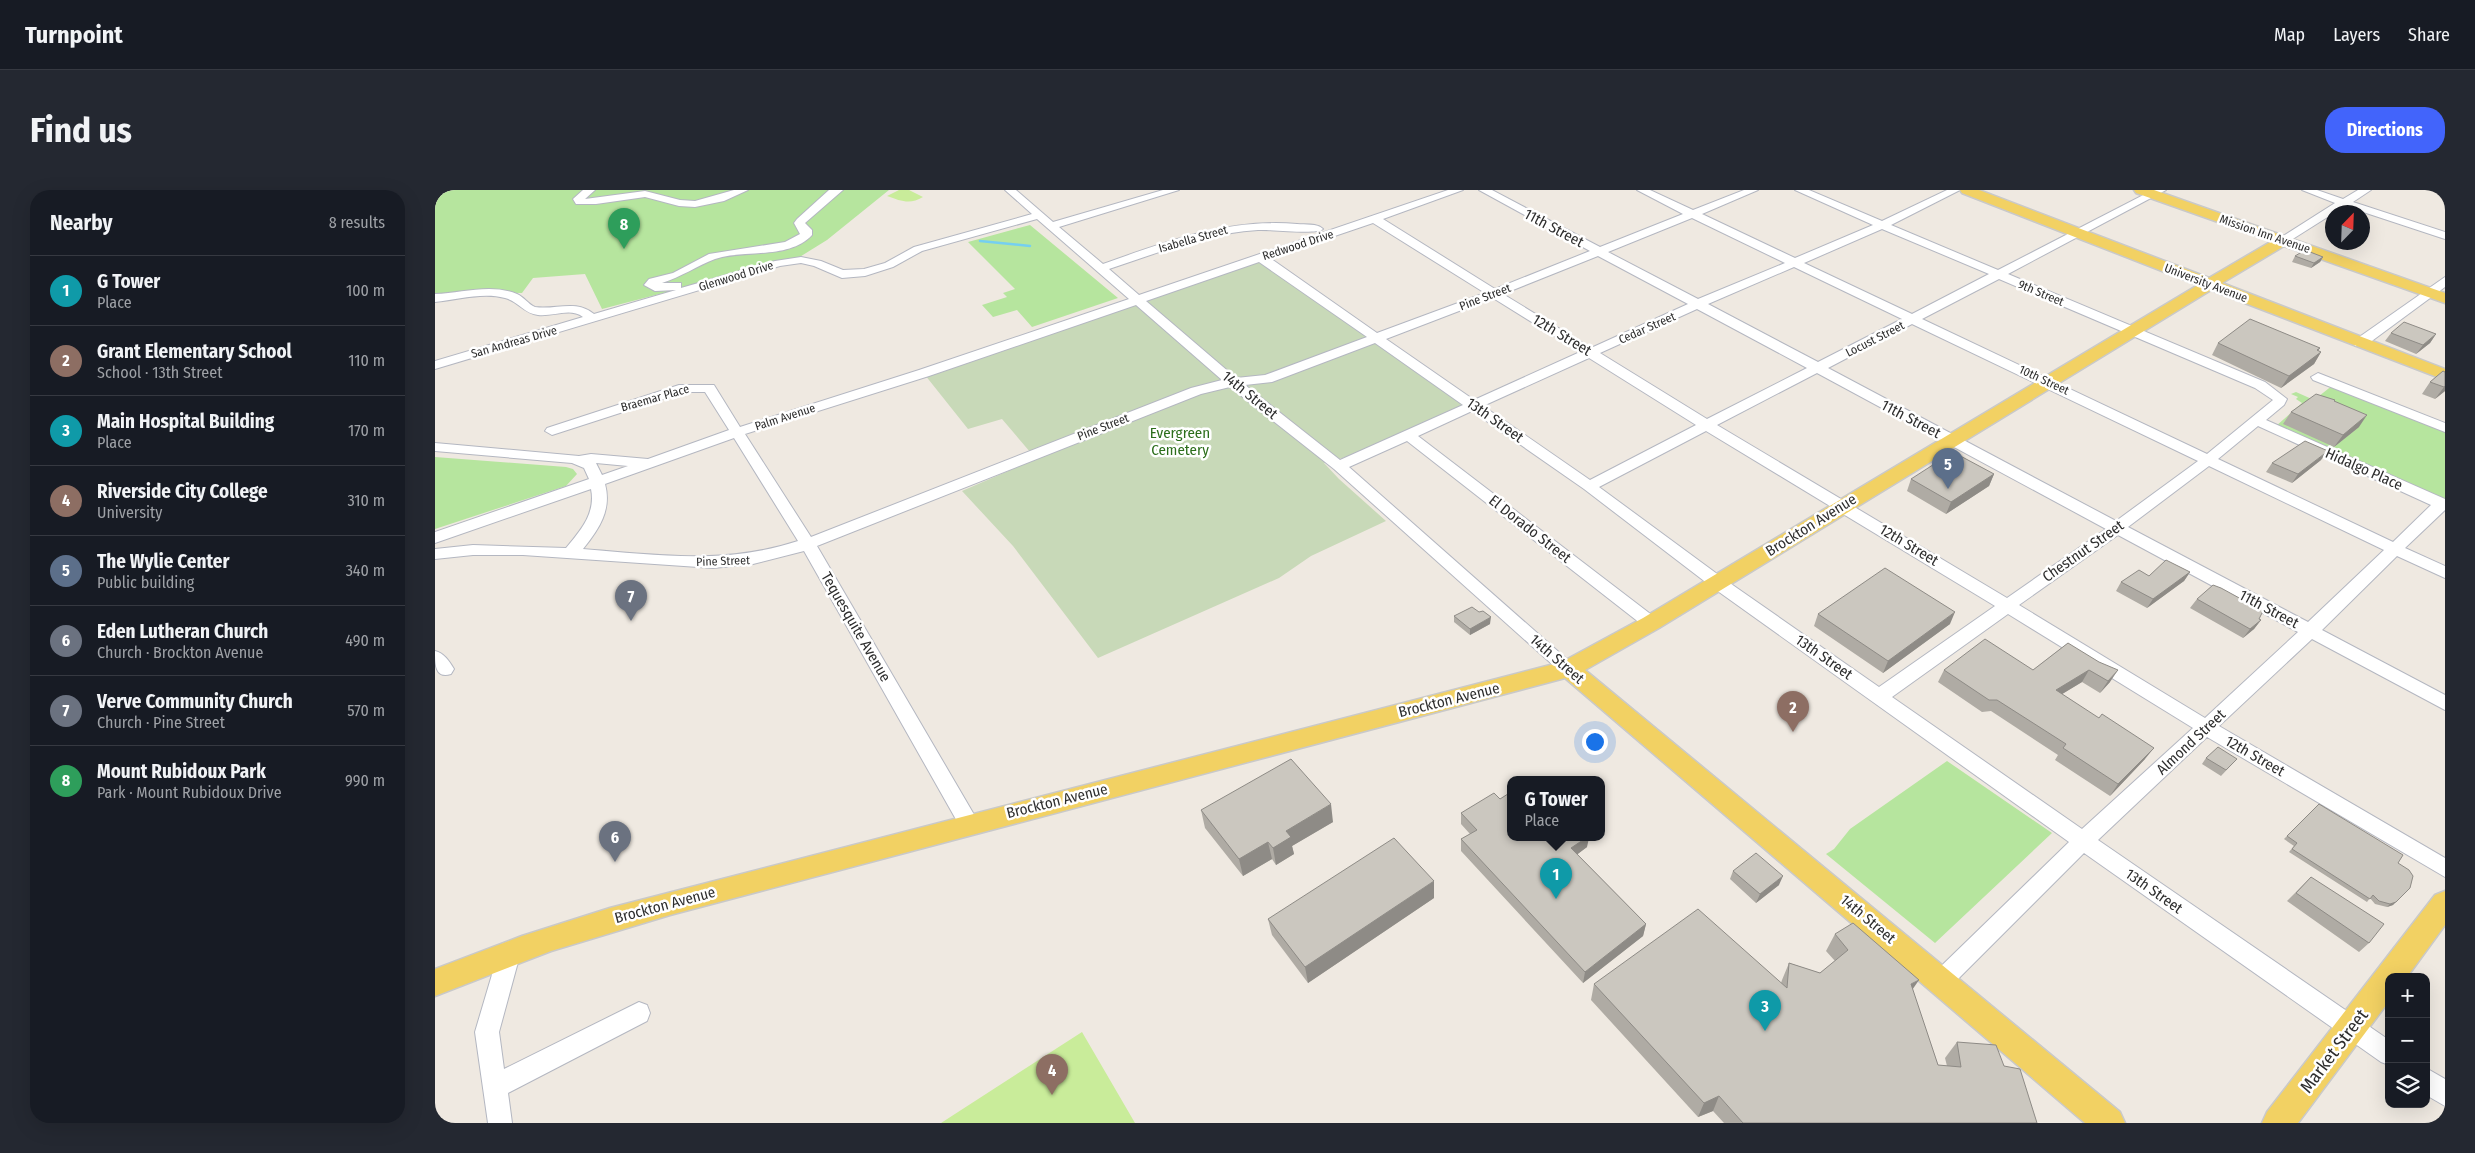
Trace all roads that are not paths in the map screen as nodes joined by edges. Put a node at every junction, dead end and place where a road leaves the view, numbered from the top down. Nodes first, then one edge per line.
1 (590, 190) edge
2 (743, 190) edge
3 (837, 190) edge
4 (1010, 190) edge
5 (1174, 190) edge
6 (1458, 190) edge
7 (1484, 190) edge
8 (1641, 190) edge
9 (1753, 190) edge
10 (1800, 190) edge
11 (1955, 190) edge
12 (1967, 190) edge
13 (2307, 190) edge
14 (2366, 190) edge
15 (2152, 191) edge
16 (2344, 202) junction
17 (1692, 214) junction
18 (1037, 216) junction
19 (1375, 219) junction
20 (1882, 225) junction
21 (1050, 226) junction
22 (1317, 229) dead end
23 (2077, 233) junction
24 (2445, 236) edge
25 (2284, 240) junction
26 (1598, 252) junction
27 (1261, 257) junction
28 (1795, 263) junction
29 (1102, 268) junction
30 (1996, 274) junction
31 (2445, 281) edge
32 (2211, 285) junction
33 (702, 286) junction
34 (1494, 293) junction
35 (2438, 295) edge
36 (435, 298) edge
37 (1137, 299) junction
38 (1698, 304) junction
39 (592, 318) junction
40 (1913, 320) junction
41 (2131, 330) junction
42 (1374, 338) junction
43 (2360, 343) junction
44 (1592, 353) junction
45 (435, 356) edge
46 (461, 358) junction
47 (435, 365) edge
48 (1817, 370) junction
49 (2445, 375) edge
50 (2318, 377) dead end
51 (1267, 379) junction
52 (2047, 381) junction
53 (1234, 383) junction
54 (1255, 399) junction
55 (2280, 399) joint
56 (1475, 406) junction
57 (2257, 421) junction
58 (1708, 426) junction
59 (2445, 428) edge
60 (552, 431) dead end
61 (738, 432) junction
62 (1408, 436) junction
63 (1951, 440) junction
64 (435, 448) edge
65 (580, 460) junction
66 (2208, 460) junction
67 (651, 463) junction
68 (1339, 466) junction
69 (599, 482) junction
70 (1589, 486) junction
71 (1843, 505) junction
72 (2443, 505) edge
73 (2117, 528) junction
74 (435, 538) edge
75 (807, 544) junction
76 (2393, 549) junction
77 (571, 553) junction
78 (435, 554) edge
79 (2445, 573) edge
80 (1718, 583) junction
81 (2006, 605) junction
82 (1651, 623) junction
83 (2310, 631) junction
84 (1569, 669) junction
85 (1880, 696) junction
86 (2445, 703) edge
87 (2207, 728) junction
88 (969, 824) junction
89 (2083, 841) junction
90 (2445, 868) edge
91 (2445, 903) edge
92 (510, 951) junction
93 (2392, 973) edge
94 (1941, 980) junction
95 (2385, 982) edge
96 (435, 983) edge
97 (639, 1013) dead end
98 (2352, 1027) junction
99 (2385, 1051) edge
100 (2430, 1083) edge
101 (494, 1087) junction
102 (2445, 1094) edge
103 (499, 1123) edge
104 (2109, 1123) edge
105 (2278, 1123) edge

1 - 2 street
3 - 33 street
4 - 18 street, 14th Street
5 - 21 street
6 - 19 street, Redwood Drive
7 - 26 street, 11th Street
8 - 17 street, 10th Street
9 - 17 street, Pine Street
10 - 20 street, 9th Street
11 - 20 street, Cedar Street
12 - 23 main road, University Avenue
13 - 16 street
14 - 16 street, Brockton Avenue
15 - 23 street, Locust Street
15 - 25 main road, Mission Inn Avenue
16 - 24 street
16 - 25 street, Brockton Avenue
17 - 26 street, Pine Street
17 - 28 street, 10th Street
18 - 21 street, 14th Street
18 - 33 street, Glenwood Drive
19 - 27 street, Redwood Drive
19 - 34 street, 12th Street
20 - 28 street, Cedar Street
20 - 30 street, 9th Street
21 - 29 street, 14th Street
22 - 29 street, Isabella Street
23 - 30 street, Locust Street
23 - 32 main road, University Avenue
25 - 32 main road, Brockton Avenue
25 - 35 main road, Mission Inn Avenue
26 - 34 street, Pine Street
26 - 38 street, 11th Street
27 - 37 street, Redwood Drive
27 - 42 street, 13th Street
28 - 38 street, Cedar Street
28 - 40 street, 10th Street
29 - 37 street, 14th Street
30 - 40 street, Locust Street
30 - 41 street, 9th Street
31 - 35 street
32 - 41 main road, Brockton Avenue
32 - 43 main road, University Avenue
33 - 39 street, Glenwood Drive
34 - 42 street, Pine Street
34 - 44 street, 12th Street
35 - 43 street
36 - 39 street
37 - 53 street, 14th Street
37 - 61 street, Palm Avenue
38 - 44 street, Cedar Street
38 - 48 street, 11th Street
39 - 46 street, San Andreas Drive
40 - 48 street, Locust Street
40 - 52 street, 10th Street
41 - 52 main road, Brockton Avenue
41 - 55 street, 9th Street
42 - 51 street, Pine Street
42 - 56 street, 13th Street
43 - 49 main road, University Avenue
44 - 56 street, Cedar Street
44 - 58 street, 12th Street
45 - 46 street
46 - 47 street, San Andreas Drive
48 - 58 street, Locust Street
48 - 63 street, 11th Street
50 - 59 street
51 - 53 street, Pine Street
51 - 54 street
52 - 63 main road, Brockton Avenue
52 - 66 street, 10th Street
53 - 54 street, 14th Street
53 - 75 street, Pine Street
54 - 68 street, 14th Street
55 - 57 street, Chestnut Street
56 - 62 street, Cedar Street
56 - 70 street, 13th Street
57 - 66 street, Chestnut Street
57 - 72 street, Hidalgo Place
58 - 70 street, Locust Street
58 - 71 street, 12th Street
60 - 61 street, Braemar Place
61 - 67 street, Palm Avenue
61 - 75 street, Tequesquite Avenue
62 - 68 street, Cedar Street
62 - 82 street, El Dorado Street
63 - 71 main road, Brockton Avenue
63 - 73 street, 11th Street
64 - 65 street
65 - 67 street
65 - 69 street
66 - 73 street, Chestnut Street
66 - 76 street, 10th Street
67 - 69 street, Palm Avenue
68 - 84 street, 14th Street
69 - 74 street, Palm Avenue
69 - 77 street
70 - 80 street, 13th Street
71 - 80 main road, Brockton Avenue
71 - 81 street, 12th Street
72 - 76 street, Almond Street
73 - 81 street, Chestnut Street
73 - 83 street, 11th Street
75 - 77 street, Pine Street
75 - 88 street, Tequesquite Avenue
76 - 79 street, 10th Street
76 - 83 street, Almond Street
77 - 78 street, Pine Street
80 - 82 main road, Brockton Avenue
80 - 85 street, 13th Street
81 - 85 street, Chestnut Street
81 - 87 street, 12th Street
82 - 84 main road, Brockton Avenue
83 - 86 street, 11th Street
83 - 87 street, Almond Street
84 - 88 main road, Brockton Avenue
84 - 94 main road, 14th Street
85 - 89 street, 13th Street
87 - 89 street, Almond Street
87 - 90 street, 12th Street
88 - 92 main road, Brockton Avenue
89 - 94 street, Almond Street
89 - 98 street, 13th Street
91 - 93 main road, Market Street
92 - 96 main road, Brockton Avenue
92 - 101 street
94 - 104 main road, 14th Street
95 - 98 main road, Market Street
97 - 101 street
98 - 99 street, 13th Street
98 - 105 main road, Market Street
100 - 102 street
101 - 103 street

